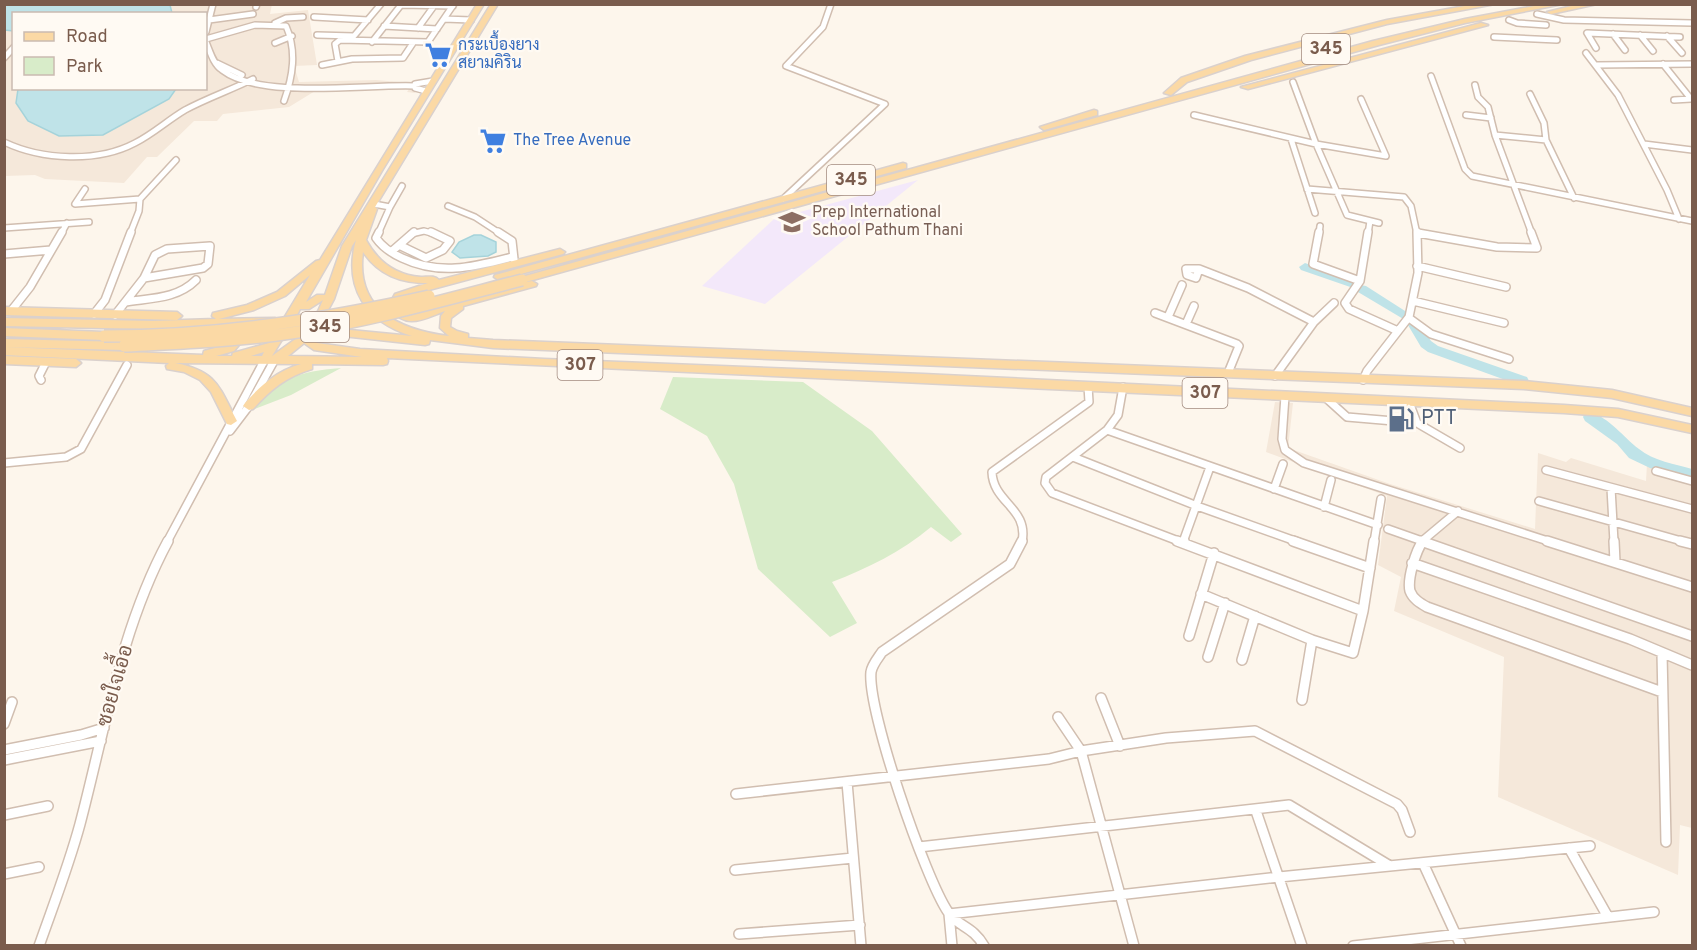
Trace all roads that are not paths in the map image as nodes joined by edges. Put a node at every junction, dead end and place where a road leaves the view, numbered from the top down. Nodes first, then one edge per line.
1 (213, 4) edge
2 (381, 4) edge
3 (481, 4) edge
4 (495, 4) edge
5 (831, 4) edge
6 (1492, 4) edge
7 (1526, 4) edge
8 (1560, 4) edge
9 (1594, 4) edge
10 (453, 5) edge
11 (1516, 5) edge
12 (434, 6) edge
13 (1544, 7) junction
14 (1572, 8) junction
15 (253, 14) dead end
16 (1537, 14) junction
17 (303, 16) dead end
18 (1460, 16) junction
19 (314, 17) dead end
20 (445, 18) junction
21 (472, 19) junction
22 (209, 20) junction
23 (368, 20) junction
24 (1509, 20) junction
25 (1585, 21) junction
26 (1613, 21) junction
27 (1692, 23) edge
28 (273, 24) junction
29 (1546, 25) junction
30 (384, 26) junction
31 (207, 28) edge
32 (418, 28) junction
33 (437, 29) junction
34 (1619, 29) junction
35 (1598, 33) junction
36 (1639, 33) junction
37 (1613, 34) junction
38 (1623, 34) junction
39 (317, 35) dead end
40 (292, 36) junction
41 (1667, 36) junction
42 (1680, 37) dead end
43 (1494, 38) dead end
44 (207, 42) edge
45 (372, 42) junction
46 (275, 43) dead end
47 (413, 43) junction
48 (207, 44) edge
49 (1596, 48) dead end
50 (1625, 50) dead end
51 (1653, 51) dead end
52 (1586, 53) dead end
53 (1682, 53) dead end
54 (338, 61) junction
55 (1596, 64) junction
56 (1663, 64) junction
57 (1692, 64) edge
58 (322, 65) dead end
59 (1431, 76) dead end
60 (250, 81) junction
61 (432, 81) junction
62 (1293, 82) dead end
63 (290, 84) junction
64 (415, 85) junction
65 (1475, 85) dead end
66 (426, 91) junction
67 (1168, 93) junction
68 (1205, 93) junction
69 (1530, 94) dead end
70 (1360, 99) dead end
71 (1674, 100) dead end
72 (284, 102) dead end
73 (1150, 102) junction
74 (1194, 115) dead end
75 (1466, 115) dead end
76 (1491, 118) junction
77 (1496, 135) junction
78 (1291, 139) junction
79 (1546, 140) junction
80 (4, 142) edge
81 (1316, 144) junction
82 (1644, 144) junction
83 (15, 147) junction
84 (1692, 150) edge
85 (4, 152) edge
86 (176, 160) dead end
87 (402, 186) dead end
88 (1515, 186) junction
89 (85, 189) dead end
90 (1307, 189) junction
91 (1337, 191) junction
92 (1574, 198) junction
93 (140, 199) junction
94 (783, 199) junction
95 (448, 206) dead end
96 (373, 207) junction
97 (390, 207) junction
98 (1315, 213) dead end
99 (713, 218) junction
100 (1679, 219) junction
101 (1370, 221) junction
102 (89, 222) dead end
103 (1692, 222) edge
104 (67, 223) junction
105 (1379, 223) dead end
106 (1320, 226) dead end
107 (4, 228) edge
108 (1418, 233) junction
109 (693, 234) junction
110 (360, 239) junction
111 (401, 246) junction
112 (51, 250) junction
113 (391, 252) junction
114 (4, 254) edge
115 (325, 258) junction
116 (426, 258) junction
117 (514, 260) junction
118 (416, 266) junction
119 (1417, 266) junction
120 (1199, 268) dead end
121 (335, 274) junction
122 (461, 277) junction
123 (144, 278) junction
124 (196, 280) dead end
125 (1360, 281) junction
126 (1182, 285) dead end
127 (1506, 287) dead end
128 (321, 297) junction
129 (301, 301) junction
130 (473, 301) junction
131 (1413, 301) junction
132 (126, 302) junction
133 (1334, 303) dead end
134 (1194, 306) dead end
135 (8, 311) edge
136 (1155, 313) dead end
137 (94, 314) junction
138 (115, 315) junction
139 (213, 317) junction
140 (1168, 317) junction
141 (1409, 318) junction
142 (234, 321) junction
143 (4, 322) edge
144 (1314, 322) junction
145 (1504, 323) dead end
146 (1186, 324) junction
147 (153, 325) junction
148 (299, 327) junction
149 (4, 332) edge
150 (1398, 332) junction
151 (421, 341) junction
152 (492, 342) junction
153 (4, 343) edge
154 (4, 351) edge
155 (271, 356) junction
156 (425, 356) junction
157 (45, 358) junction
158 (444, 358) junction
159 (179, 359) junction
160 (224, 359) junction
161 (1509, 359) dead end
162 (4, 360) edge
163 (336, 362) junction
164 (127, 365) junction
165 (153, 365) junction
166 (1185, 372) junction
167 (1228, 373) junction
168 (1275, 376) junction
169 (41, 380) dead end
170 (1363, 380) junction
171 (1088, 386) junction
172 (1123, 387) junction
173 (1191, 392) junction
174 (1238, 394) junction
175 (1285, 396) junction
176 (1326, 398) junction
177 (1409, 402) junction
178 (249, 406) junction
179 (1692, 412) edge
180 (231, 421) junction
181 (1416, 423) junction
182 (1692, 429) edge
183 (1107, 430) junction
184 (224, 440) junction
185 (1460, 448) dead end
186 (1073, 457) junction
187 (4, 463) edge
188 (1282, 464) dead end
189 (1210, 466) junction
190 (1546, 470) dead end
191 (1656, 471) dead end
192 (1331, 480) dead end
193 (1692, 480) edge
194 (1611, 488) junction
195 (1274, 489) junction
196 (1382, 499) dead end
197 (1539, 501) dead end
198 (1197, 506) junction
199 (1324, 507) junction
200 (1692, 510) edge
201 (1458, 512) junction
202 (1612, 522) junction
203 (1378, 525) junction
204 (1388, 529) dead end
205 (1420, 540) junction
206 (1184, 543) junction
207 (1692, 544) edge
208 (1214, 553) junction
209 (1615, 562) junction
210 (1412, 563) junction
211 (1370, 568) junction
212 (1692, 587) edge
213 (1202, 594) junction
214 (1225, 603) junction
215 (1363, 610) junction
216 (1255, 616) junction
217 (1188, 636) dead end
218 (1692, 636) edge
219 (1312, 640) junction
220 (1662, 653) junction
221 (1208, 657) dead end
222 (1242, 660) dead end
223 (1692, 665) edge
224 (1662, 692) junction
225 (1101, 698) dead end
226 (1302, 700) dead end
227 (12, 702) dead end
228 (1058, 717) dead end
229 (4, 724) edge
230 (104, 728) junction
231 (101, 741) junction
232 (1120, 746) junction
233 (4, 750) edge
234 (1080, 751) junction
235 (4, 760) edge
236 (896, 775) junction
237 (848, 782) junction
238 (736, 794) dead end
239 (48, 806) dead end
240 (1256, 811) junction
241 (4, 815) edge
242 (1101, 826) junction
243 (1410, 832) dead end
244 (1666, 842) dead end
245 (1590, 846) dead end
246 (919, 847) junction
247 (1569, 848) junction
248 (853, 858) junction
249 (1423, 863) junction
250 (1390, 866) junction
251 (39, 867) dead end
252 (735, 870) dead end
253 (4, 874) edge
254 (1279, 877) junction
255 (1121, 895) junction
256 (1654, 912) dead end
257 (949, 914) junction
258 (1608, 917) junction
259 (860, 924) junction
260 (739, 934) dead end
261 (1456, 934) junction
262 (39, 945) edge
263 (861, 945) edge
264 (952, 945) edge
265 (984, 945) edge
266 (1134, 945) edge
267 (1302, 945) edge
268 (1353, 945) edge
269 (1461, 945) edge

1 - 22 street
2 - 23 street
3 - 21 main road
4 - 96 main road
5 - 94 street
6 - 18 main road
7 - 11 main road, 345
8 - 13 main road, 345
9 - 14 main road
10 - 12 street
10 - 20 street
11 - 18 main road, 345
12 - 30 street
12 - 32 street
13 - 14 main road
13 - 18 main road, 345
14 - 16 main road
15 - 22 street
16 - 24 main road
16 - 25 street
16 - 29 street
17 - 28 street
18 - 67 main road, 345
18 - 67 main road
18 - 68 main road, 345
19 - 23 street
20 - 21 street
20 - 33 street
21 - 61 main road
22 - 31 street
23 - 39 street
24 - 29 street
24 - 68 main road
25 - 26 street
25 - 35 street
26 - 27 street
26 - 34 street
28 - 40 street
28 - 44 street
29 - 43 street
30 - 32 street
30 - 45 street
32 - 33 street
33 - 47 street
34 - 36 street
34 - 38 street
35 - 37 street
35 - 49 street
36 - 38 street
36 - 41 street
36 - 51 street
37 - 38 street
37 - 50 street
40 - 46 street
40 - 63 street
41 - 42 street
41 - 53 street
45 - 47 street
45 - 54 street
47 - 54 street
48 - 60 street
52 - 55 street
54 - 58 street
55 - 56 street
55 - 82 street
56 - 57 street
56 - 71 street
59 - 88 street
60 - 63 street
60 - 83 street
61 - 64 street
61 - 66 main road
62 - 81 street
63 - 64 street
63 - 72 street
64 - 66 street
65 - 76 street
66 - 115 main road
67 - 73 main road, 345
68 - 73 main road, 345
69 - 79 street
70 - 81 street
73 - 94 main road, 345
73 - 109 main road, 345
74 - 78 street
75 - 76 street
76 - 77 street
77 - 79 street
77 - 88 street
78 - 81 street
78 - 90 street
79 - 92 street
80 - 83 street
81 - 91 street
82 - 84 street
82 - 100 street
83 - 85 street
86 - 93 street
87 - 97 street
88 - 92 street
88 - 108 street
89 - 93 street
90 - 91 street
90 - 98 street
91 - 101 street
91 - 108 street
92 - 100 street
93 - 137 street
94 - 99 main road, 345
95 - 117 street
96 - 97 street
96 - 110 main road
96 - 121 main road
97 - 113 street
99 - 117 main road
99 - 149 main road, 345, bridge
100 - 103 street
101 - 105 street
101 - 125 street
102 - 104 street
104 - 107 street
104 - 112 street
106 - 125 street
108 - 119 street
109 - 130 main road
109 - 153 main road, 345, bridge
110 - 122 main road
110 - 152 main road
111 - 113 street
111 - 116 street
111 - 116 street
112 - 114 street
112 - 135 street
113 - 118 street
115 - 129 main road
115 - 139 main road
116 - 118 street
117 - 118 street
117 - 122 main road
119 - 127 street
119 - 131 street
120 - 144 street
121 - 128 main road
121 - 148 main road
122 - 130 main road
123 - 123 street
123 - 132 street
124 - 132 street
125 - 150 street
126 - 140 street
128 - 129 main road
128 - 148 main road
129 - 148 main road
130 - 152 main road
131 - 141 street
131 - 145 street
132 - 138 street
133 - 144 street
134 - 146 street
135 - 137 main road
136 - 140 street
137 - 138 main road
138 - 139 main road
139 - 147 main road
140 - 146 street
141 - 150 street
141 - 161 street
142 - 147 main road, 345
142 - 148 main road, 345
142 - 155 main road
142 - 159 main road
143 - 147 main road, 345
144 - 168 street
146 - 167 street
148 - 151 main road, 307
148 - 155 main road
148 - 155 main road
148 - 156 main road
150 - 170 street
151 - 152 main road, 307
151 - 156 main road
152 - 166 main road, 307
154 - 157 main road
155 - 160 main road
155 - 160 main road
155 - 163 main road, 307
155 - 178 street
155 - 180 street
156 - 158 main road
157 - 159 main road
157 - 162 main road
157 - 164 main road
157 - 169 street
158 - 163 main road, 307
158 - 171 main road, 307
159 - 160 main road
159 - 165 main road
163 - 178 main road
164 - 165 main road
164 - 187 street
165 - 180 main road
166 - 167 main road, 307
166 - 173 main road
167 - 168 main road, 307
167 - 174 main road
168 - 170 main road, 307
170 - 179 main road, 307
171 - 172 main road, 307
171 - 236 street
172 - 173 main road, 307
172 - 183 street
173 - 174 main road, 307
174 - 175 main road, 307
175 - 176 main road, 307
175 - 201 street
176 - 177 main road, 307
176 - 181 street
177 - 181 street
177 - 182 main road, 307
178 - 184 street
180 - 184 street
181 - 185 street
183 - 186 street
183 - 189 street
184 - 230 street, ซอยใจเอื้อ
186 - 198 street
186 - 206 street
188 - 195 street
189 - 195 street
189 - 198 street
190 - 194 street
191 - 193 street
192 - 199 street
194 - 200 street
194 - 202 street
195 - 199 street
196 - 203 street
197 - 202 street
198 - 206 street
198 - 211 street
199 - 203 street
201 - 205 street
201 - 209 street
202 - 207 street
202 - 209 street
203 - 211 street
204 - 205 street
205 - 210 street
205 - 218 street
206 - 208 street
208 - 213 street
208 - 215 street
209 - 212 street
210 - 220 street
210 - 224 street
211 - 215 street
213 - 214 street
213 - 217 street
214 - 216 street
214 - 221 street
215 - 219 street
216 - 219 street
216 - 222 street
219 - 226 street
220 - 223 street
220 - 224 street
224 - 244 street
225 - 232 street
227 - 229 street
228 - 234 street
230 - 231 street, ซอยใจเอื้อ
230 - 233 street
231 - 235 street
231 - 262 street, ซอยใจเอื้อ
232 - 234 street
232 - 243 street
234 - 236 street
234 - 242 street
236 - 237 street
236 - 246 street
237 - 238 street
237 - 248 street
239 - 241 street
240 - 242 street
240 - 250 street
240 - 254 street
242 - 246 street
242 - 255 street
245 - 247 street
246 - 257 street
247 - 249 street
247 - 258 street
248 - 252 street
248 - 259 street
249 - 250 street
249 - 261 street
250 - 254 street
251 - 253 street
254 - 255 street
254 - 267 street
255 - 257 street
255 - 266 street
256 - 258 street
257 - 264 street
257 - 265 street
258 - 261 street
259 - 260 street
259 - 263 street
261 - 268 street
261 - 269 street

